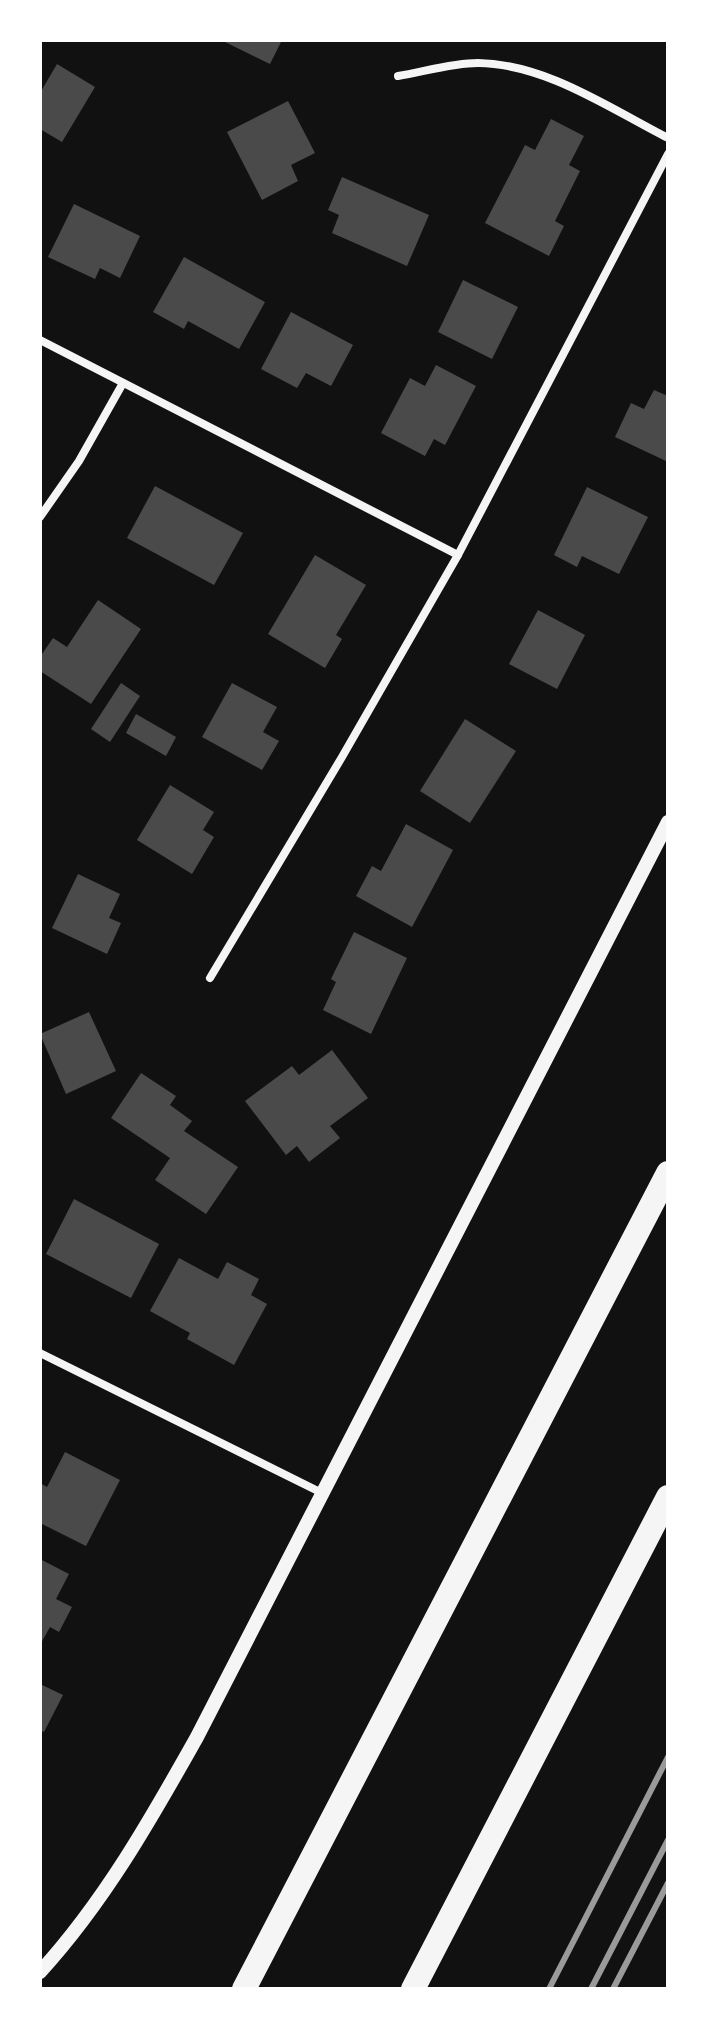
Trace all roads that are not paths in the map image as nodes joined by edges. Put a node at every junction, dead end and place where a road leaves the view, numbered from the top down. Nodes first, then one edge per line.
1 (398, 76) dead end
2 (668, 138) edge
3 (668, 154) edge
4 (40, 340) edge
5 (123, 383) junction
6 (40, 517) edge
7 (458, 555) junction
8 (668, 822) edge
9 (210, 978) dead end
10 (668, 1173) edge
11 (40, 1353) edge
12 (322, 1493) junction
13 (668, 1497) edge
14 (40, 1972) edge
15 (244, 1989) edge
16 (413, 1989) edge

1 - 2 street
3 - 7 street
4 - 5 street
5 - 6 street
5 - 7 street
7 - 9 street
8 - 12 street
10 - 15 highway
11 - 12 street
12 - 14 street
13 - 16 highway

